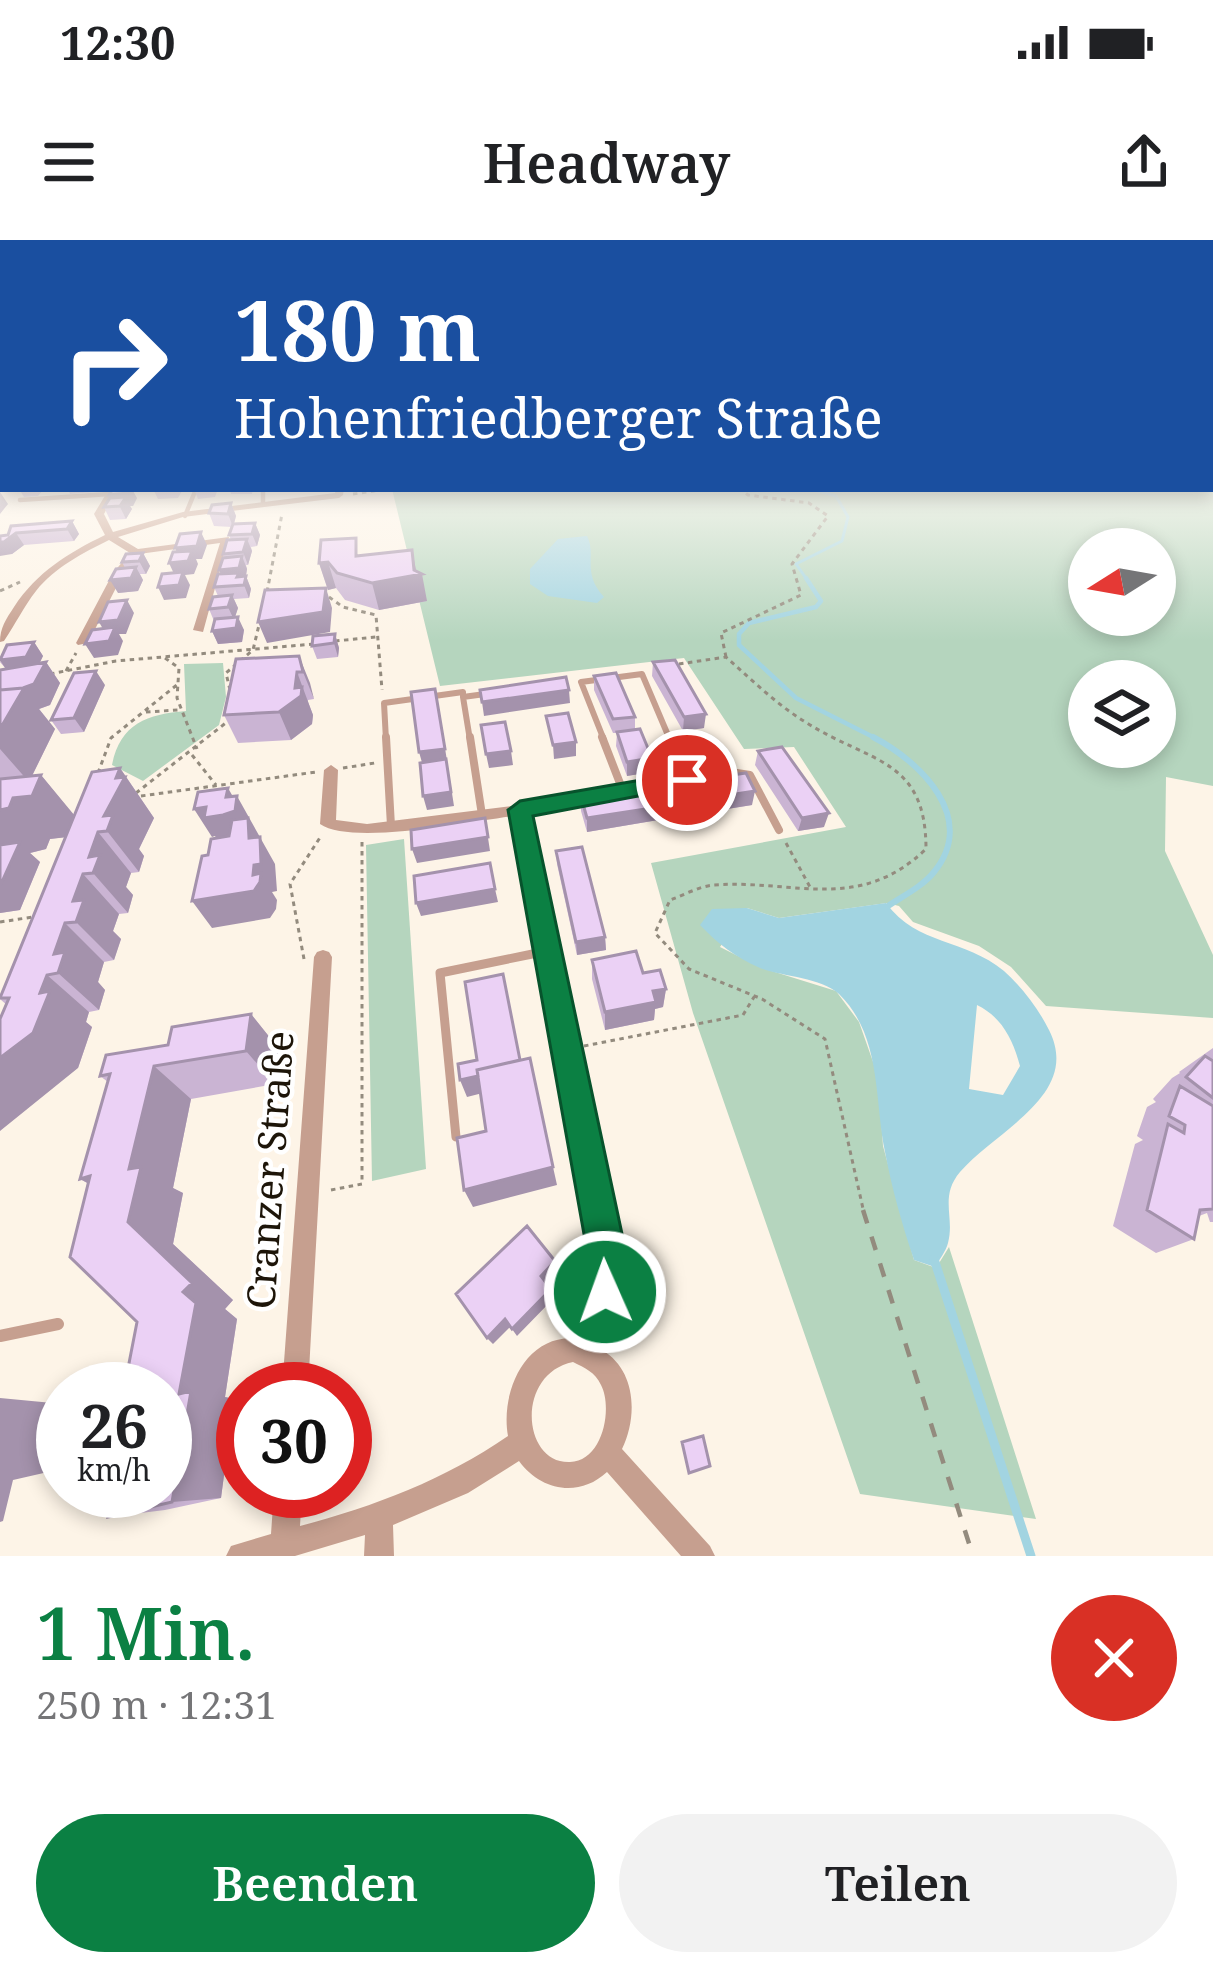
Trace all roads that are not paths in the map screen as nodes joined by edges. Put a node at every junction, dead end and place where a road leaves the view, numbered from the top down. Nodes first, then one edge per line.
1 (100, 518) edge
2 (176, 518) edge
3 (110, 536) junction
4 (136, 552) junction
5 (199, 630) dead end
6 (0, 639) edge
7 (82, 643) edge
8 (486, 694) edge
9 (463, 697) junction
10 (331, 770) road end
11 (717, 770) joint
12 (687, 780) junction
13 (622, 791) junction
14 (520, 810) junction
15 (482, 815) junction
16 (391, 826) junction
17 (779, 830) road end
18 (549, 951) junction
19 (323, 957) road end
20 (455, 1137) edge
21 (58, 1324) dead end
22 (0, 1336) edge
23 (589, 1353) junction
24 (297, 1362) edge
25 (523, 1442) junction
26 (608, 1453) junction
27 (286, 1518) edge
28 (379, 1520) junction
29 (285, 1545) junction
30 (241, 1556) edge
31 (379, 1556) edge
32 (700, 1556) edge

1 - 3 street
2 - 3 street
3 - 4 street
3 - 6 street
4 - 5 street
4 - 7 street
8 - 9 lane
9 - 15 lane
9 - 16 lane
10 - 16 street
11 - 12 street
11 - 17 lane
12 - 13 street
12 - 13 lane
13 - 14 street
14 - 15 street
14 - 18 street
15 - 16 street
18 - 20 lane
18 - 23 street
19 - 24 street, Cranzer Straße
21 - 22 lane
23 - 25 street
23 - 26 street
25 - 26 street
25 - 28 street
26 - 32 street
27 - 29 street
28 - 29 street
28 - 31 street
29 - 30 street

